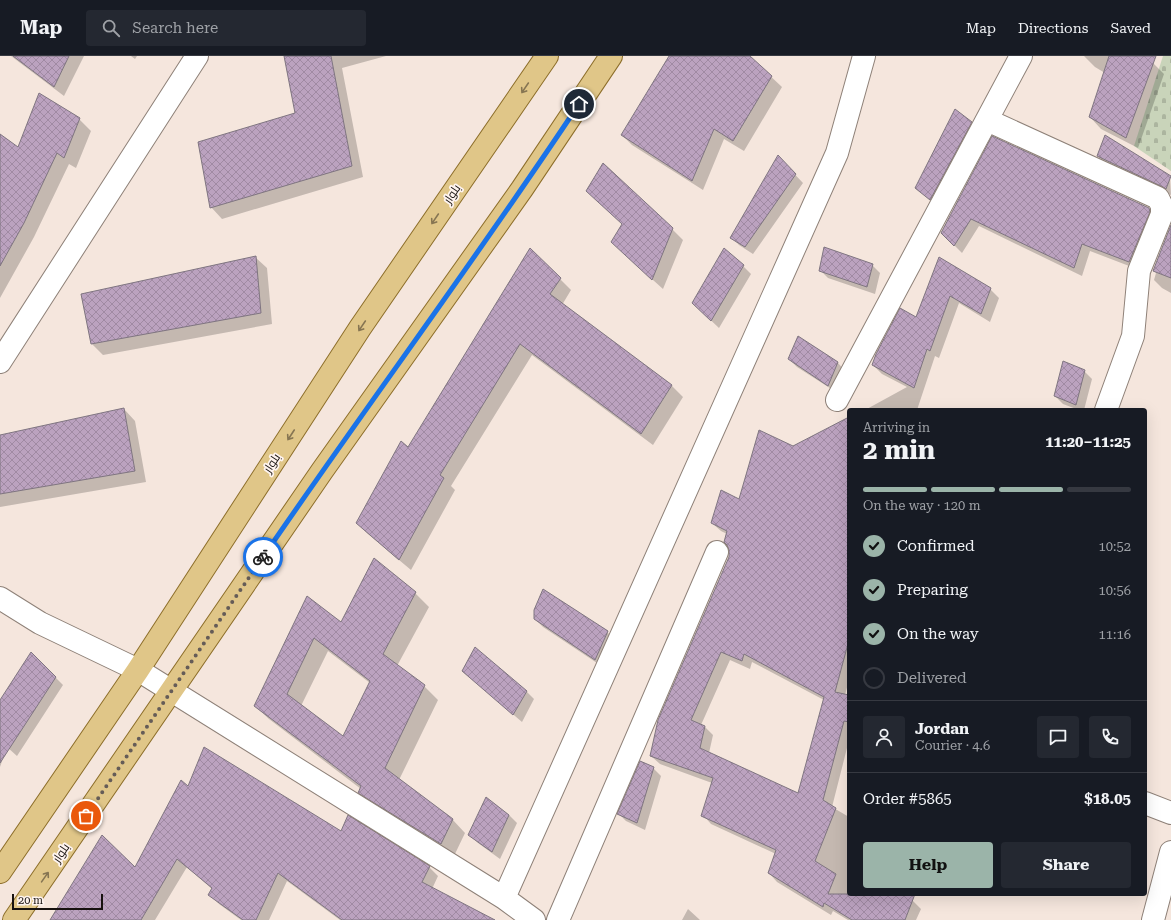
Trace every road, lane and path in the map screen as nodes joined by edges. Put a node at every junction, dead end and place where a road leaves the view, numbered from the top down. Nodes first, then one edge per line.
1 (197, 56) edge
2 (547, 56) edge
3 (611, 56) edge
4 (864, 56) edge
5 (1021, 56) edge
6 (987, 120) junction
7 (0, 362) edge
8 (837, 400) dead end
9 (1107, 408) edge
10 (717, 552) dead end
11 (0, 598) edge
12 (138, 670) junction
13 (171, 690) junction
14 (1147, 804) edge
15 (1171, 813) edge
16 (1171, 852) edge
17 (0, 872) edge
18 (504, 898) junction
19 (14, 920) edge
20 (534, 920) edge
21 (558, 920) edge
22 (1153, 920) edge

1 - 7 street
2 -> 12 main road, بلوار
3 - 13 main road, بلوار
4 - 18 street
5 - 6 street
6 - 8 street
6 - 9 street
10 - 21 street
11 - 12 street
12 - 13 street
12 - 17 main road, بلوار
13 - 18 street
19 -> 13 main road, بلوار
14 - 15 street
16 - 22 street
18 - 20 street

